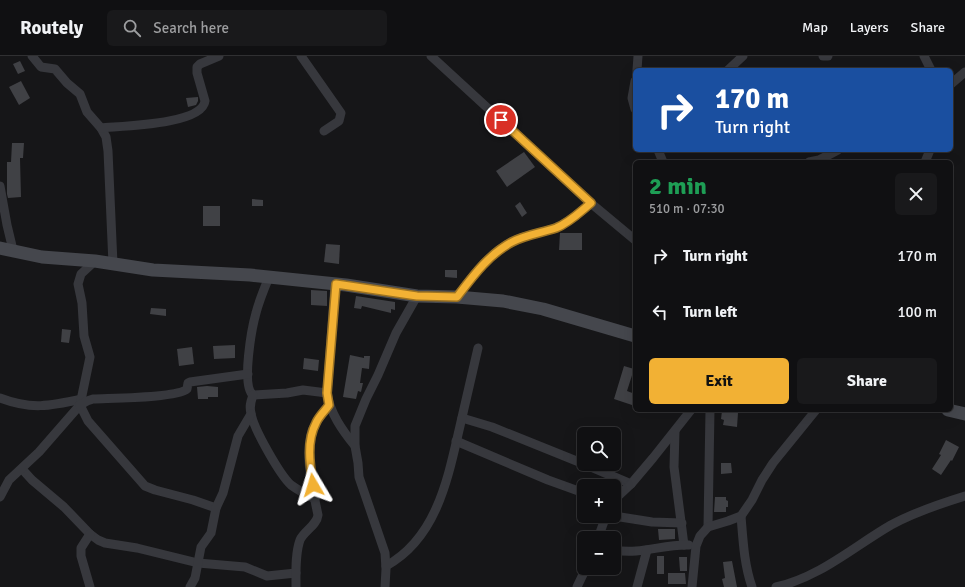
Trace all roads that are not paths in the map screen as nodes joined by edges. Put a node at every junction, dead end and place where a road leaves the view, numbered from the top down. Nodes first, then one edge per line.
1 (32, 56) edge
2 (301, 56) edge
3 (431, 56) edge
4 (638, 56) edge
5 (743, 56) edge
6 (823, 56) edge
7 (828, 56) edge
8 (924, 56) edge
9 (213, 57) edge
10 (637, 68) edge
11 (730, 68) edge
12 (930, 68) edge
13 (965, 72) edge
14 (953, 82) edge
15 (101, 128) junction
16 (324, 131) dead end
17 (834, 152) edge
18 (819, 160) edge
19 (0, 187) edge
20 (591, 203) junction
21 (633, 238) edge
22 (6, 249) edge
23 (95, 261) junction
24 (113, 264) junction
25 (269, 277) junction
26 (336, 284) junction
27 (417, 296) junction
28 (457, 297) junction
29 (633, 335) edge
30 (478, 348) dead end
31 (248, 374) junction
32 (327, 393) junction
33 (253, 395) junction
34 (0, 398) edge
35 (81, 402) junction
36 (329, 405) junction
37 (953, 411) edge
38 (689, 412) edge
39 (710, 412) edge
40 (814, 412) edge
41 (251, 414) junction
42 (965, 414) edge
43 (462, 418) junction
44 (675, 429) junction
45 (456, 441) junction
46 (355, 446) junction
47 (577, 461) edge
48 (22, 469) junction
49 (600, 471) edge
50 (631, 484) junction
51 (577, 490) edge
52 (621, 493) edge
53 (965, 496) edge
54 (0, 497) edge
55 (315, 499) junction
56 (216, 508) junction
57 (741, 516) junction
58 (621, 517) edge
59 (682, 523) junction
60 (708, 527) junction
61 (90, 534) junction
62 (684, 545) junction
63 (696, 546) junction
64 (648, 550) junction
65 (621, 551) edge
66 (198, 563) junction
67 (386, 566) junction
68 (296, 573) junction
69 (583, 575) edge
70 (90, 587) edge
71 (190, 587) edge
72 (296, 587) edge
73 (385, 587) edge
74 (577, 587) edge
75 (637, 587) edge
76 (692, 587) edge
77 (752, 587) edge
78 (776, 587) edge

1 - 15 street
2 - 16 street
3 - 20 street
4 - 10 street
5 - 11 street
6 - 7 street
8 - 12 street
9 - 15 street
13 - 14 street
15 - 24 street
17 - 18 street
19 - 22 street
20 - 21 street
20 - 28 street
22 - 23 street
23 - 24 street
23 - 35 street
24 - 25 street
25 - 26 street
25 - 31 street
26 - 27 street
26 - 32 street
27 - 28 street
27 - 46 street
28 - 29 street
30 - 43 street
31 - 33 street
31 - 35 street
32 - 33 street
32 - 36 street
33 - 41 street
34 - 35 street
35 - 48 street
35 - 56 street
36 - 46 street
36 - 55 street
37 - 42 street
38 - 44 street
39 - 60 street
40 - 57 street
41 - 55 street
41 - 56 street
43 - 45 street
43 - 47 street
44 - 50 street
44 - 59 street
45 - 51 street
45 - 67 street
46 - 67 street
48 - 54 street
48 - 61 street
49 - 50 street
50 - 52 street
53 - 78 street
55 - 68 street
56 - 66 street
57 - 60 street
57 - 77 street
58 - 59 street
59 - 62 street
60 - 63 street
61 - 66 street
61 - 70 street
62 - 63 street
62 - 64 street
63 - 76 street
64 - 65 street
64 - 75 street
66 - 68 street
66 - 71 street
67 - 73 street
68 - 72 street
69 - 74 street

